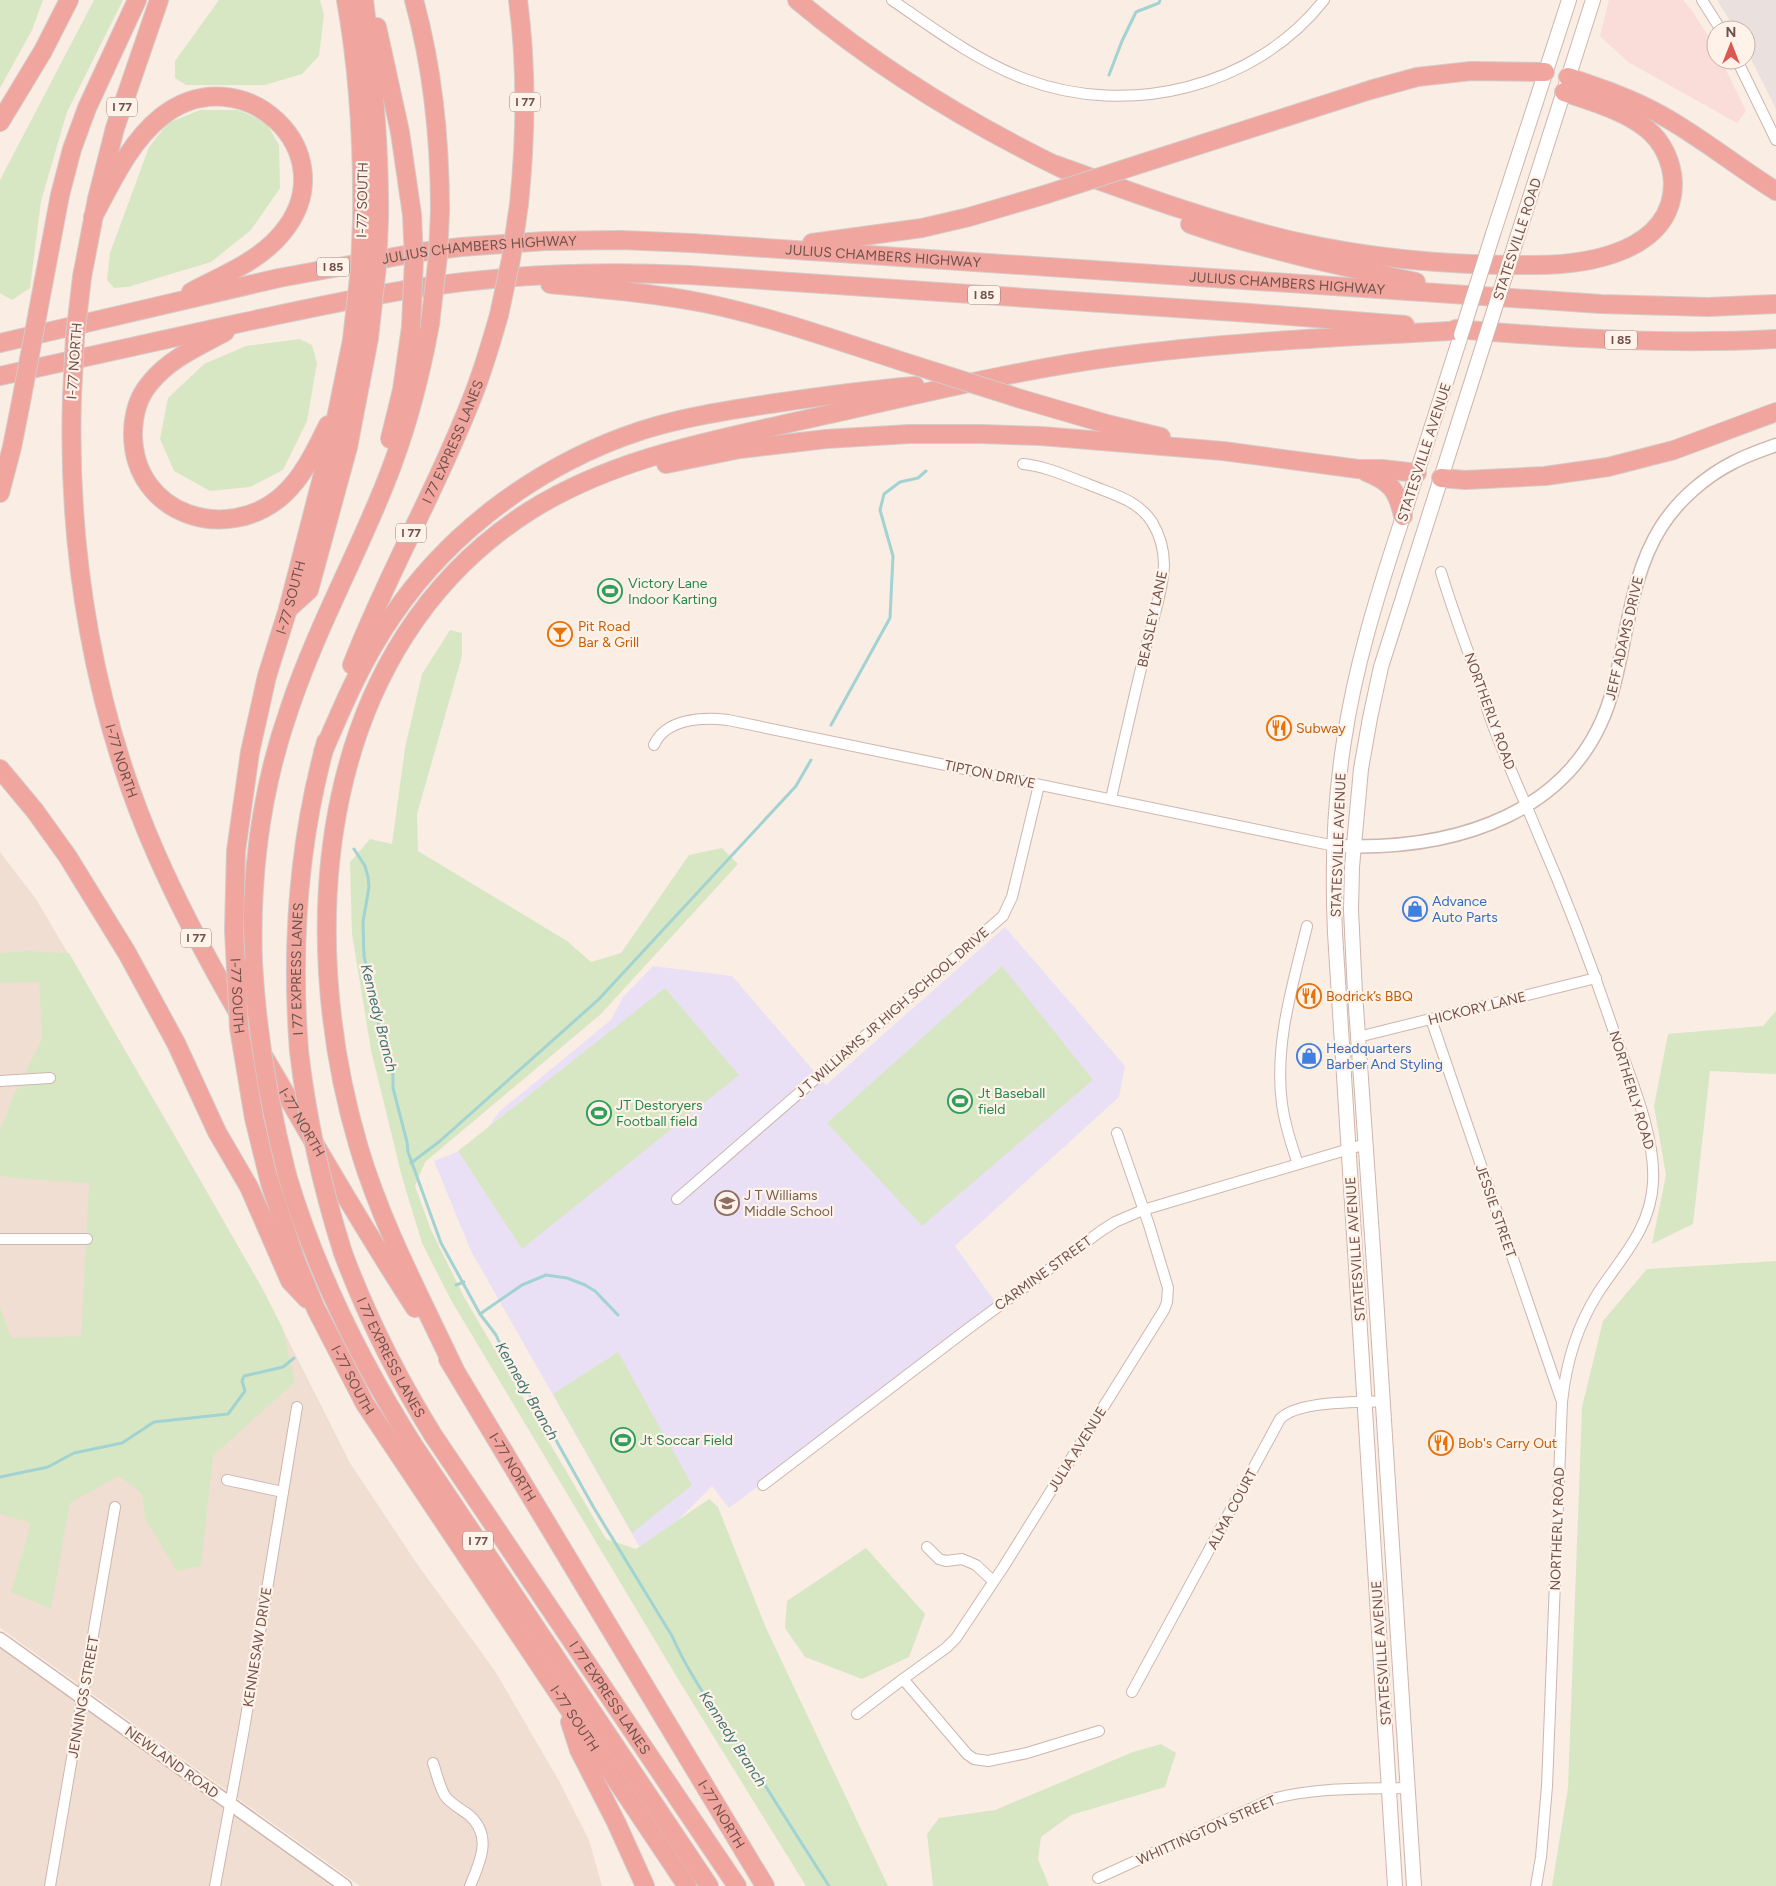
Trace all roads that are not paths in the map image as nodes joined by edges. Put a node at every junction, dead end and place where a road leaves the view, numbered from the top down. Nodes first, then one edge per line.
1 (69, 0) edge
2 (137, 0) edge
3 (159, 0) edge
4 (346, 0) edge
5 (364, 0) edge
6 (370, 0) edge
7 (414, 0) edge
8 (518, 0) edge
9 (797, 0) edge
10 (892, 0) edge
11 (1324, 0) edge
12 (1569, 0) edge
13 (1593, 0) edge
14 (1702, 0) edge
15 (1715, 20) edge
16 (1742, 70) edge
17 (1545, 72) junction
18 (1566, 84) junction
19 (0, 122) edge
20 (1776, 140) edge
21 (1056, 165) junction
22 (1776, 192) edge
23 (93, 217) junction
24 (371, 220) junction
25 (769, 248) junction
26 (502, 279) junction
27 (1478, 296) junction
28 (169, 303) junction
29 (1776, 304) edge
30 (241, 323) junction
31 (1466, 330) junction
32 (361, 339) junction
33 (1776, 339) edge
34 (0, 343) edge
35 (0, 376) edge
36 (984, 380) junction
37 (341, 400) junction
38 (1776, 412) edge
39 (1776, 445) edge
40 (1223, 451) junction
41 (1022, 464) dead end
42 (1358, 469) junction
43 (1417, 473) junction
44 (1440, 478) junction
45 (0, 493) edge
46 (550, 499) junction
47 (1403, 516) junction
48 (363, 536) junction
49 (1440, 572) dead end
50 (288, 609) junction
51 (654, 745) dead end
52 (323, 752) junction
53 (0, 769) edge
54 (1039, 784) junction
55 (1111, 799) junction
56 (1526, 807) junction
57 (1335, 846) junction
58 (1353, 847) junction
59 (1307, 926) dead end
60 (1596, 978) junction
61 (1430, 1019) junction
62 (1358, 1037) junction
63 (50, 1078) dead end
64 (0, 1081) edge
65 (1117, 1132) dead end
66 (1366, 1144) junction
67 (1349, 1149) junction
68 (1298, 1164) junction
69 (677, 1199) dead end
70 (1143, 1210) junction
71 (0, 1239) edge
72 (87, 1239) dead end
73 (316, 1309) junction
74 (454, 1368) junction
75 (1383, 1401) junction
76 (1365, 1402) junction
77 (1562, 1402) junction
78 (297, 1407) dead end
79 (226, 1480) dead end
80 (763, 1485) dead end
81 (283, 1492) junction
82 (116, 1507) dead end
83 (927, 1547) dead end
84 (994, 1581) junction
85 (0, 1639) edge
86 (903, 1679) junction
87 (1132, 1692) dead end
88 (82, 1698) junction
89 (564, 1703) junction
90 (857, 1714) dead end
91 (1099, 1730) dead end
92 (433, 1763) dead end
93 (1407, 1788) junction
94 (1389, 1789) junction
95 (230, 1803) junction
96 (748, 1855) junction
97 (1098, 1878) dead end
98 (50, 1886) edge
99 (215, 1886) edge
100 (344, 1886) edge
101 (470, 1886) edge
102 (645, 1886) edge
103 (687, 1886) edge
104 (709, 1886) edge
105 (737, 1886) edge
106 (765, 1886) edge
107 (771, 1886) edge
108 (1396, 1886) edge
109 (1414, 1886) edge
110 (1536, 1886) edge

1 - 19 highway
2 - 45 highway, bridge
3 - 23 highway, I 77
4 - 24 highway, I-77 SOUTH
5 - 24 highway
6 - 48 highway, bridge
7 - 48 highway, I 77 EXPRESS LANES / I 77, bridge
8 - 52 highway, I 77 EXPRESS LANES / I 77, bridge
9 - 21 highway
10 - 11 street
12 - 17 main road
13 - 18 main road, STATESVILLE ROAD
14 - 15 street
16 - 20 street
17 - 18 main road
17 - 25 highway, bridge
17 - 43 main road, STATESVILLE AVENUE, bridge
18 - 21 highway
18 - 22 highway
18 - 44 main road, STATESVILLE ROAD, bridge
21 - 27 highway
23 - 28 highway
23 - 74 highway, I-77 NORTH / I 77, bridge
24 - 32 highway, bridge
25 - 27 highway, JULIUS CHAMBERS HIGHWAY / I 85
25 - 28 highway, JULIUS CHAMBERS HIGHWAY / I 85
26 - 30 highway, I 85
26 - 31 highway, I 85
26 - 40 highway, bridge
27 - 29 highway, JULIUS CHAMBERS HIGHWAY / I 85
28 - 34 highway, JULIUS CHAMBERS HIGHWAY / I 85
30 - 35 highway, I 85
30 - 37 highway
31 - 33 highway, I 85
31 - 36 highway
32 - 37 highway, I-77 SOUTH / I 77
32 - 50 highway
36 - 46 highway
36 - 52 highway
37 - 50 highway, I-77 SOUTH / I 77
38 - 44 highway
39 - 56 street, JEFF ADAMS DRIVE
40 - 42 highway
40 - 46 highway
41 - 55 street, BEASLEY LANE
42 - 43 highway
42 - 47 highway
43 - 44 main road
43 - 47 main road, STATESVILLE AVENUE
44 - 58 main road, STATESVILLE AVENUE
46 - 74 highway
47 - 57 main road, STATESVILLE AVENUE
48 - 104 highway, I 77 EXPRESS LANES / I 77, bridge
49 - 56 street, NORTHERLY ROAD
50 - 73 highway, I-77 SOUTH / I 77, bridge
51 - 54 street, TIPTON DRIVE
52 - 105 highway, I 77 EXPRESS LANES / I 77, bridge
53 - 73 highway
54 - 55 street, TIPTON DRIVE
54 - 69 street, J T WILLIAMS JR HIGH SCHOOL DRIVE
55 - 57 street, TIPTON DRIVE
56 - 58 street, JEFF ADAMS DRIVE
56 - 60 street, NORTHERLY ROAD
57 - 58 street, JEFF ADAMS DRIVE
57 - 67 main road, STATESVILLE AVENUE
58 - 62 main road, STATESVILLE AVENUE
59 - 68 street
60 - 61 street, HICKORY LANE
60 - 77 street, NORTHERLY ROAD
61 - 62 street, HICKORY LANE
61 - 77 street, JESSIE STREET
62 - 66 main road, STATESVILLE AVENUE
63 - 64 street
65 - 70 street, JULIA AVENUE
66 - 67 street, CARMINE STREET
66 - 75 main road, STATESVILLE AVENUE
67 - 68 street, CARMINE STREET
67 - 76 main road, STATESVILLE AVENUE
68 - 70 street, CARMINE STREET
70 - 80 street, CARMINE STREET
70 - 84 street, JULIA AVENUE
71 - 72 street
73 - 89 highway, I-77 SOUTH / I 77
74 - 96 highway, I-77 NORTH / I 77
75 - 76 street, ALMA COURT
75 - 93 main road, STATESVILLE AVENUE
76 - 87 street, ALMA COURT
76 - 94 main road, STATESVILLE AVENUE
77 - 110 street, NORTHERLY ROAD
78 - 81 street, KENNESAW DRIVE
79 - 81 street
81 - 95 street, KENNESAW DRIVE
82 - 88 street, JENNINGS STREET
83 - 84 street
84 - 86 street, JULIA AVENUE
85 - 88 street, NEWLAND ROAD
86 - 90 street, JULIA AVENUE
86 - 91 street
88 - 95 street, NEWLAND ROAD
88 - 98 street, JENNINGS STREET
89 - 102 highway
89 - 103 highway, I-77 SOUTH / I 77
92 - 101 street
93 - 94 street, WHITTINGTON STREET
93 - 109 main road, STATESVILLE AVENUE
94 - 97 street, WHITTINGTON STREET
94 - 108 main road, STATESVILLE AVENUE
95 - 99 street, KENNESAW DRIVE
95 - 100 street, NEWLAND ROAD
96 - 106 highway, I-77 NORTH / I 77
96 - 107 highway

